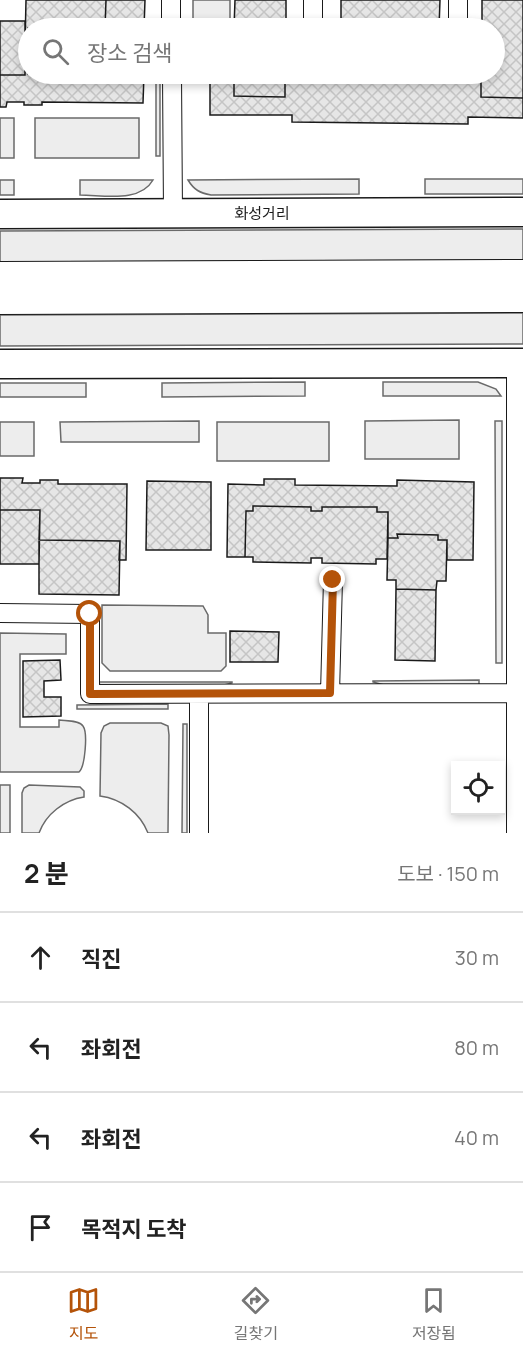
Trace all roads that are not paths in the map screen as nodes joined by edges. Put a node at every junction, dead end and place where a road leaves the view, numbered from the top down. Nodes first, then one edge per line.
1 (171, 0) edge
2 (313, 0) edge
3 (458, 0) edge
4 (171, 18) edge
5 (313, 18) edge
6 (458, 18) edge
7 (172, 84) edge
8 (523, 212) edge
9 (0, 214) edge
10 (173, 214) junction
11 (523, 275) edge
12 (0, 277) edge
13 (523, 297) edge
14 (0, 299) edge
15 (520, 363) edge
16 (0, 364) edge
17 (333, 580) dead end
18 (0, 613) edge
19 (330, 693) junction
20 (520, 693) edge
21 (199, 694) junction
22 (199, 833) edge
23 (516, 833) edge

1 - 4 street
2 - 5 street
3 - 6 street
7 - 10 street
8 - 10 main road, 화성거리
9 - 10 main road, 화성거리
11 - 12 highway
13 - 14 highway
15 - 16 main road
15 - 20 street
17 - 19 street
18 - 21 street
19 - 20 street
19 - 21 street
20 - 23 street
21 - 22 street

